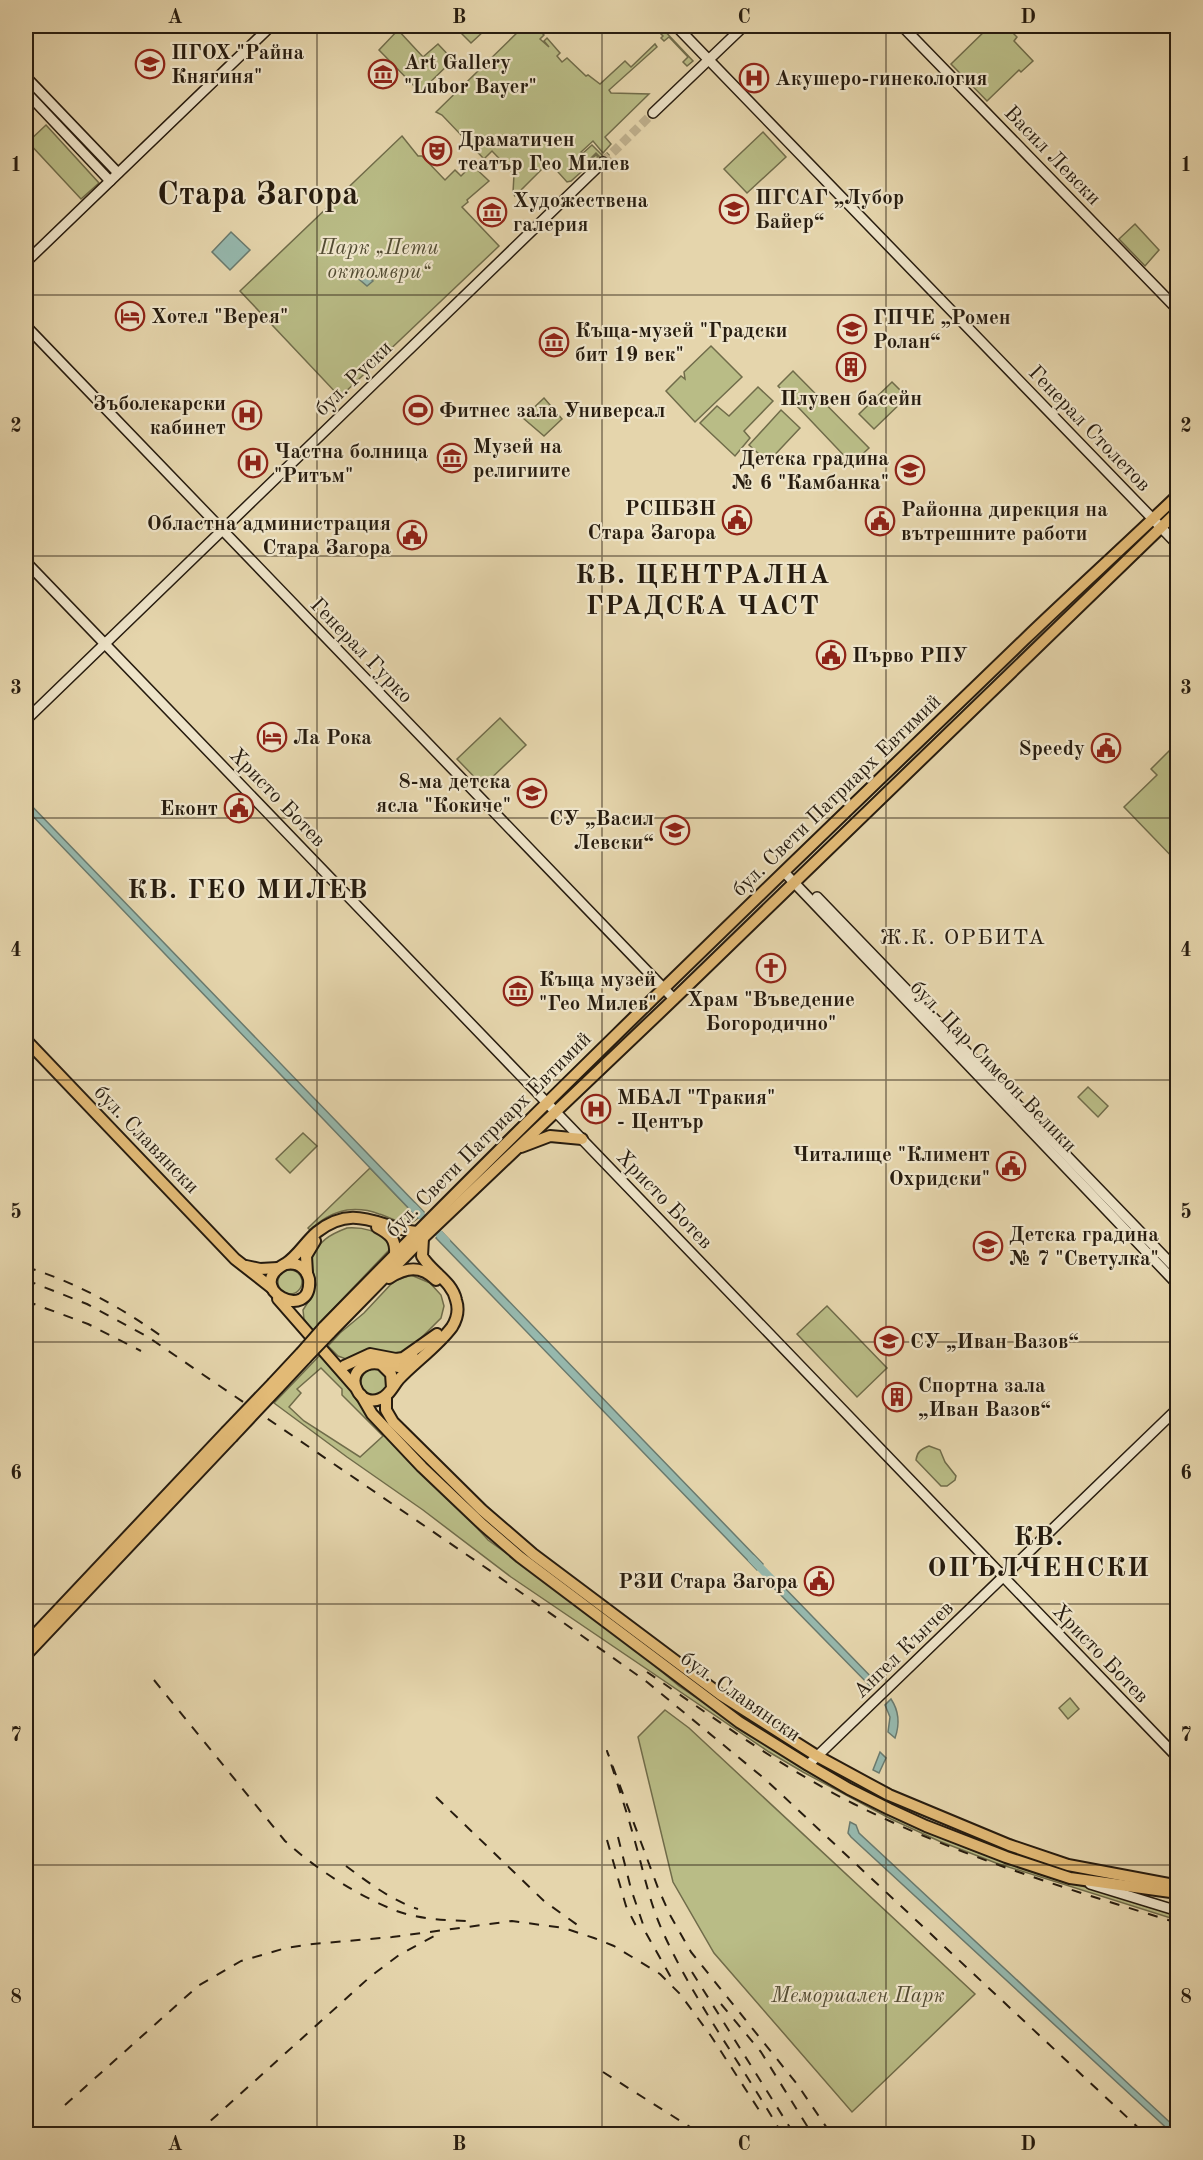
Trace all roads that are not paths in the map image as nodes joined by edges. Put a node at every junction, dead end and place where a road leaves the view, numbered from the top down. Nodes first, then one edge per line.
1 (271, 26) edge
2 (676, 26) edge
3 (744, 26) edge
4 (902, 26) edge
5 (709, 59) junction
6 (26, 77) edge
7 (26, 92) edge
8 (653, 113) tunnel mouth
9 (603, 162) tunnel mouth
10 (118, 173) junction
11 (110, 181) junction
12 (26, 262) edge
13 (1178, 310) edge
14 (26, 326) edge
15 (1178, 495) edge
16 (1178, 511) edge
17 (1156, 523) junction
18 (222, 530) junction
19 (1178, 545) edge
20 (26, 562) edge
21 (105, 644) junction
22 (26, 720) edge
23 (786, 870) junction
24 (796, 880) junction
25 (663, 988) junction
26 (674, 999) junction
27 (26, 1040) edge
28 (546, 1102) junction
29 (555, 1111) junction
30 (582, 1139) junction
31 (516, 1149) junction
32 (425, 1230) junction
33 (395, 1254) junction
34 (241, 1265) junction
35 (282, 1266) junction
36 (1178, 1271) edge
37 (308, 1274) junction
38 (1178, 1285) edge
39 (273, 1290) junction
40 (369, 1292) junction
41 (299, 1299) junction
42 (301, 1326) junction
43 (326, 1331) junction
44 (440, 1332) junction
45 (333, 1361) junction
46 (365, 1364) junction
47 (381, 1364) junction
48 (344, 1366) junction
49 (358, 1391) junction
50 (389, 1392) junction
51 (1178, 1408) edge
52 (112, 1558) junction
53 (1003, 1577) junction
54 (26, 1644) edge
55 (26, 1655) edge
56 (817, 1756) junction
57 (1178, 1758) edge
58 (808, 1765) junction
59 (1070, 1878) junction
60 (1178, 1885) edge
61 (1178, 1893) edge
62 (1178, 1911) edge

1 - 10 street
2 - 5 street, Генерал Столетов
3 - 5 street
4 - 13 street, Васил Левски
5 - 8 street
5 - 17 street, Генерал Столетов
6 - 10 street
7 - 11 street
9 - 18 street, бул. Руски
10 - 11 street
11 - 12 street
14 - 18 street, Генерал Гурко
15 - 17 main road, бул. Свети Патриарх Евтимий
16 - 17 main road, бул. Свети Патриарх Евтимий
17 - 19 street, Генерал Столетов
17 - 23 main road, бул. Свети Патриарх Евтимий
17 - 24 main road, бул. Свети Патриарх Евтимий
18 - 21 street, бул. Руски
18 - 25 street, Генерал Гурко
20 - 21 street, Христо Ботев
21 - 22 street, бул. Руски
21 - 28 street, Христо Ботев
23 - 24 street, бул. Цар Симеон Велики
23 - 25 main road, бул. Свети Патриарх Евтимий
24 - 26 main road, бул. Свети Патриарх Евтимий
24 - 36 street, бул. Цар Симеон Велики
24 - 38 street, бул. Цар Симеон Велики
25 - 26 street, Генерал Гурко
25 - 28 main road, бул. Свети Патриарх Евтимий
26 - 29 main road, бул. Свети Патриарх Евтимий
27 - 34 main road, бул. Славянски
28 - 29 street, Христо Ботев
28 - 32 main road, бул. Свети Патриарх Евтимий
29 - 30 street, Христо Ботев
29 - 31 main road, бул. Свети Патриарх Евтимий
30 - 31 main road
30 - 53 street, Христо Ботев
31 - 32 main road, бул. Свети Патриарх Евтимий
32 - 33 main road, бул. Свети Патриарх Евтимий
32 - 35 main road
32 - 40 main road, бул. Свети Патриарх Евтимий
32 - 50 main road
33 - 37 main road
33 - 43 main road, бул. Свети Патриарх Евтимий
34 - 35 main road
34 - 39 main road, бул. Славянски
35 - 37 main road
35 - 39 main road
37 - 41 main road
39 - 41 main road
39 - 42 main road, бул. Славянски
40 - 43 main road, бул. Свети Патриарх Евтимий
40 - 44 main road
41 - 42 main road
42 - 45 main road, бул. Славянски
43 - 52 main road, бул. Свети Патриарх Евтимий, bridge
44 - 47 main road
44 - 48 main road
45 - 48 main road, бул. Славянски
45 - 49 main road, бул. Славянски
46 - 47 main road
46 - 48 main road, бул. Славянски
46 - 49 main road
47 - 50 main road
49 - 50 main road
49 - 58 main road, бул. Славянски
50 - 56 main road, бул. Славянски
51 - 53 street, Ангел Кънчев
52 - 54 main road, бул. Свети Патриарх Евтимий
52 - 55 main road, бул. Свети Патриарх Евтимий
53 - 56 street, Ангел Кънчев
53 - 57 street, Христо Ботев
56 - 58 street, Ангел Кънчев
56 - 60 main road, бул. Славянски
58 - 59 main road, бул. Славянски
59 - 61 main road, бул. Славянски
59 - 62 street

